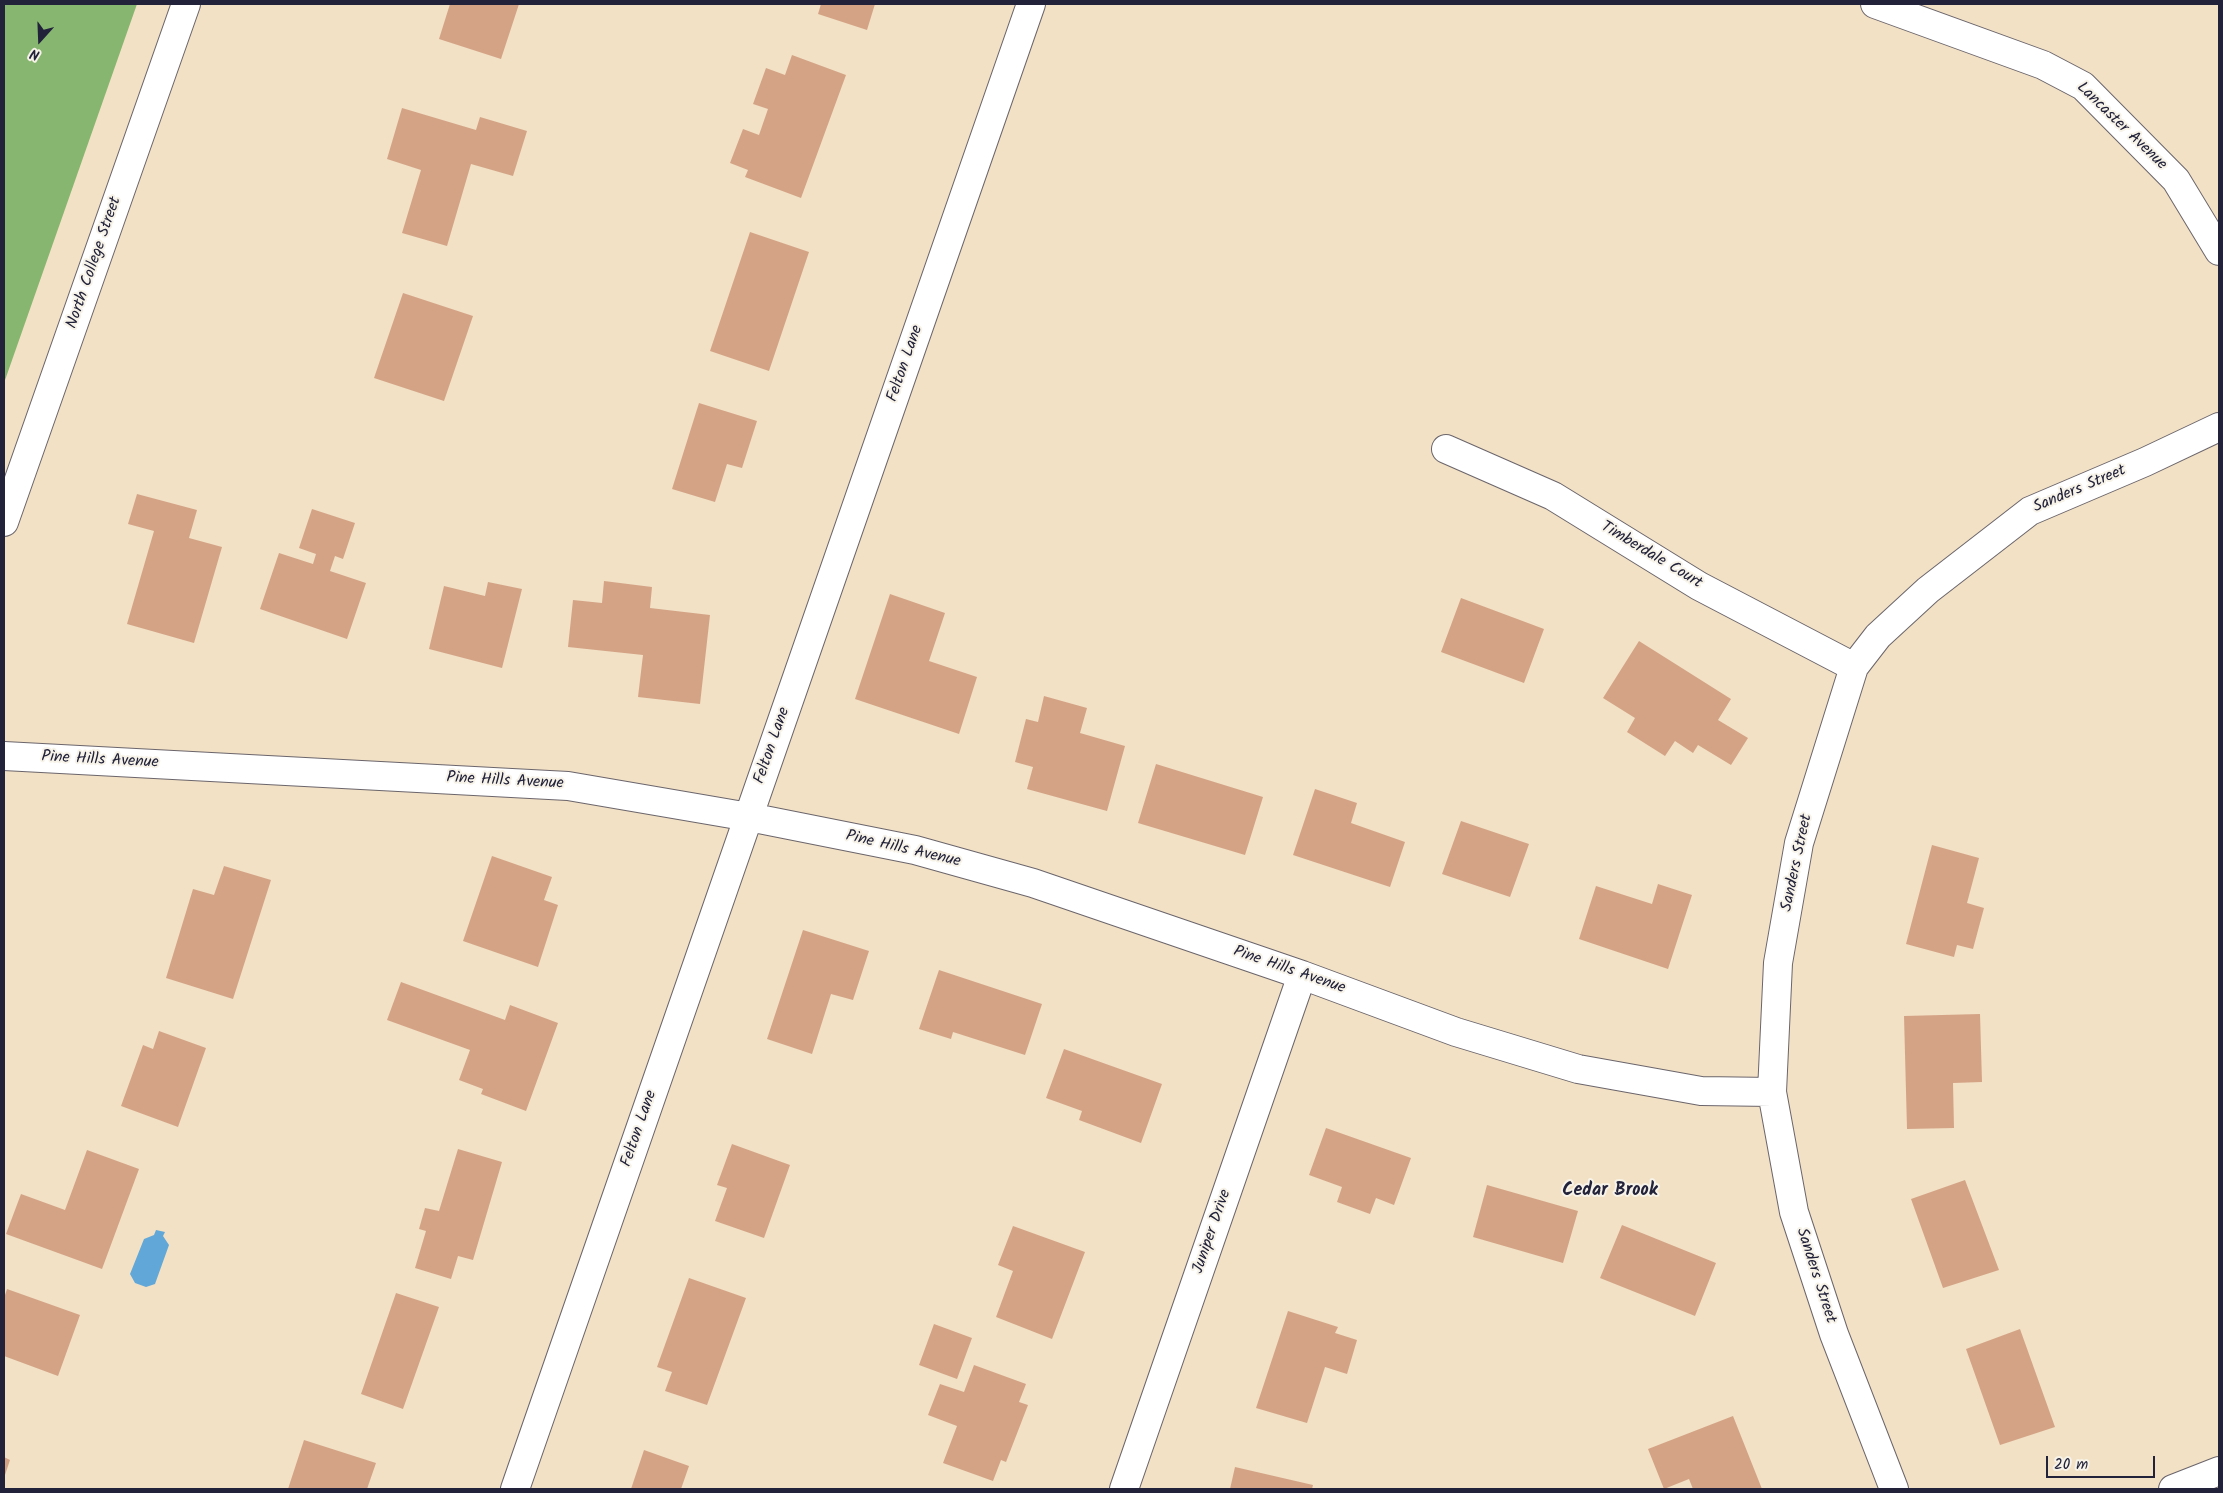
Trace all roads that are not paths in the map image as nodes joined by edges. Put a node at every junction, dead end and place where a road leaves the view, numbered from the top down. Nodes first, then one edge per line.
1 (186, 4) edge
2 (1031, 4) edge
3 (1875, 4) edge
4 (2219, 251) edge
5 (2219, 427) edge
6 (1446, 449) dead end
7 (4, 522) edge
8 (1854, 667) junction
9 (4, 756) edge
10 (749, 817) junction
11 (1302, 975) junction
12 (1772, 1092) junction
13 (2219, 1472) edge
14 (516, 1489) edge
15 (1124, 1489) edge
16 (1894, 1489) edge
17 (2173, 1489) edge

1 - 7 street, North College Street
2 - 10 street, Felton Lane
3 - 4 street, Lancaster Avenue
5 - 8 street, Sanders Street
6 - 8 street, Timberdale Court
8 - 12 street, Sanders Street
9 - 10 street, Pine Hills Avenue
10 - 11 street, Pine Hills Avenue
10 - 14 street, Felton Lane
11 - 12 street, Pine Hills Avenue
11 - 15 street, Juniper Drive
12 - 16 street, Sanders Street
13 - 17 street

